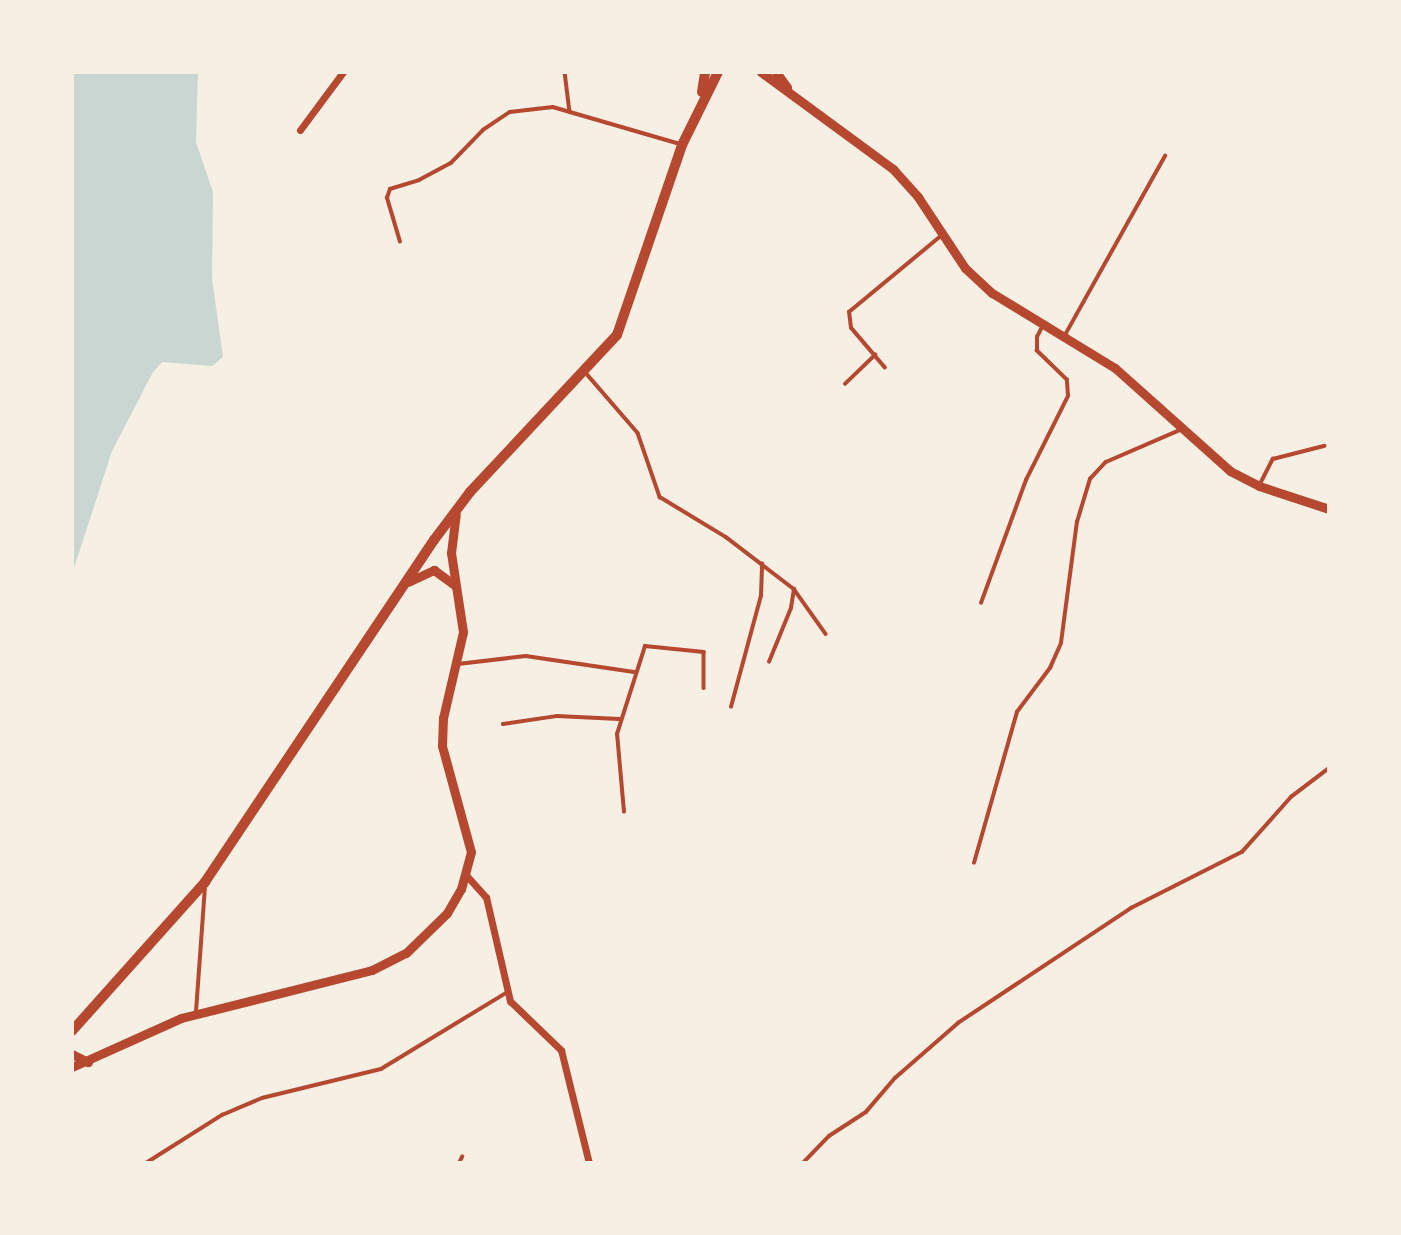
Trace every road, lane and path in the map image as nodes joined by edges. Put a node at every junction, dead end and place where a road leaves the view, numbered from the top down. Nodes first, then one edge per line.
1 (343, 72) edge
2 (565, 72) edge
3 (705, 72) edge
4 (718, 72) edge
5 (761, 72) edge
6 (776, 72) edge
7 (794, 97) junction
8 (699, 105) junction
9 (570, 112) junction
10 (300, 130) dead end
11 (682, 145) junction
12 (1165, 156) dead end
13 (942, 235) junction
14 (400, 242) dead end
15 (1043, 325) junction
16 (1064, 337) junction
17 (875, 355) junction
18 (885, 368) dead end
19 (586, 373) junction
20 (845, 384) dead end
21 (1180, 430) junction
22 (1324, 446) dead end
23 (1259, 486) junction
24 (470, 492) junction
25 (1329, 509) edge
26 (762, 564) junction
27 (407, 584) junction
28 (458, 588) junction
29 (793, 589) junction
30 (981, 603) dead end
31 (826, 634) dead end
32 (769, 662) dead end
33 (458, 664) junction
34 (634, 672) junction
35 (704, 688) dead end
36 (732, 707) dead end
37 (619, 719) junction
38 (503, 724) dead end
39 (1329, 768) edge
40 (624, 812) dead end
41 (974, 863) dead end
42 (466, 875) junction
43 (205, 882) junction
44 (506, 993) junction
45 (196, 1013) junction
46 (72, 1031) edge
47 (72, 1055) edge
48 (90, 1062) junction
49 (72, 1067) edge
50 (72, 1073) edge
51 (462, 1157) dead end
52 (147, 1163) edge
53 (459, 1163) edge
54 (589, 1163) edge
55 (803, 1163) edge

1 - 10 street
2 - 9 lane
3 - 8 main road
4 - 8 main road
5 - 7 street
6 - 7 street
7 - 13 street
8 - 11 main road
9 - 11 lane
9 - 14 lane
11 - 19 main road
12 - 16 lane
13 - 15 street
13 - 17 lane
15 - 16 street
15 - 30 lane
16 - 21 street
17 - 18 lane
17 - 20 lane
19 - 24 main road
19 - 26 lane
21 - 23 street
21 - 41 lane
22 - 23 lane
23 - 25 street
24 - 27 main road
24 - 28 street
26 - 29 lane
26 - 36 lane
27 - 28 street
27 - 43 main road
28 - 33 street
29 - 31 lane
29 - 32 lane
33 - 34 lane
33 - 42 street
34 - 35 lane
34 - 37 lane
37 - 38 lane
37 - 40 lane
39 - 55 lane
42 - 44 street
42 - 45 street
43 - 45 lane
43 - 46 main road
44 - 52 lane
44 - 54 street
45 - 48 street
47 - 48 street
48 - 49 street
48 - 50 street
51 - 53 lane

